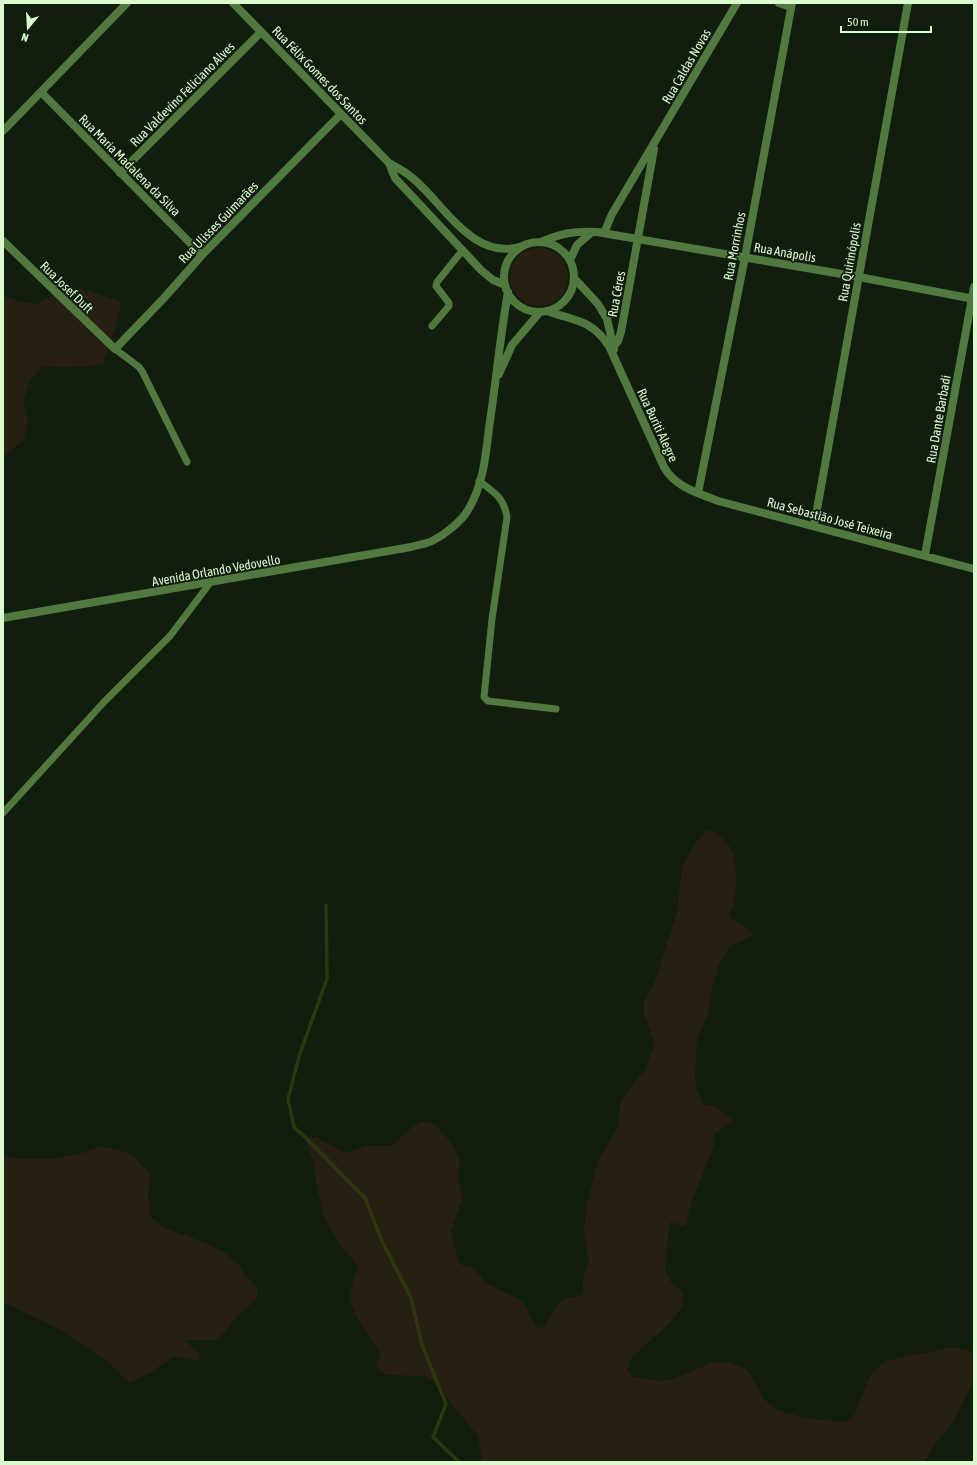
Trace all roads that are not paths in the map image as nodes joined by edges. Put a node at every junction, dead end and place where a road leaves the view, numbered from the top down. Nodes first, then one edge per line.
1 (128, 3) edge
2 (233, 3) edge
3 (737, 3) edge
4 (779, 3) edge
5 (908, 3) edge
6 (791, 5) edge
7 (261, 32) junction
8 (41, 92) junction
9 (341, 114) junction
10 (3, 131) edge
11 (656, 142) junction
12 (389, 163) junction
13 (120, 173) junction
14 (592, 232) junction
15 (604, 233) junction
16 (638, 239) junction
17 (3, 241) edge
18 (541, 242) junction
19 (523, 246) junction
20 (462, 251) junction
21 (202, 255) junction
22 (745, 257) junction
23 (570, 260) junction
24 (859, 277) junction
25 (574, 278) junction
26 (974, 287) edge
27 (506, 288) junction
28 (973, 299) edge
29 (543, 311) junction
30 (432, 326) dead end
31 (611, 346) junction
32 (116, 349) junction
33 (496, 380) junction
34 (187, 462) dead end
35 (479, 481) junction
36 (682, 486) joint
37 (698, 493) junction
38 (814, 526) junction
39 (925, 555) junction
40 (974, 569) edge
41 (210, 583) junction
42 (3, 618) edge
43 (556, 709) dead end
44 (3, 813) edge

1 - 8 street
2 - 7 street, Rua Félix Gomes dos Santos
3 - 11 street, Rua Caldas Novas
4 - 6 street
5 - 24 street, Rua Quirinópolis
6 - 22 street, Rua Morrinhos
7 - 9 street, Rua Félix Gomes dos Santos
7 - 13 street, Rua Valdevino Feliciano Alves
8 - 10 street
8 - 13 street, Rua Maria Madalena da Silva
9 - 12 street, Rua Félix Gomes dos Santos
9 - 21 street, Rua Ulisses Guimarães
11 - 15 street, Rua Caldas Novas
11 - 16 street, Rua Caldas Novas
12 - 19 street, Rua Félix Gomes dos Santos
12 - 20 street, Rua Félix Gomes dos Santos
13 - 21 street, Rua Maria Madalena da Silva
14 - 15 street, Rua Anápolis
14 - 18 street, Rua Anápolis
14 - 23 street
15 - 16 street, Rua Anápolis
16 - 22 street, Rua Anápolis
16 - 31 street, Rua Céres
17 - 32 street, Rua Josef Duft
18 - 19 street
18 - 23 street
19 - 27 street
20 - 27 street, Rua Félix Gomes dos Santos
20 - 30 lane
21 - 32 street, Rua Ulisses Guimarães
22 - 24 street, Rua Anápolis
22 - 37 street, Rua Morrinhos
23 - 25 street
24 - 28 street, Rua Anápolis
24 - 38 street, Rua Quirinópolis
25 - 29 street
25 - 31 street, Rua Buriti Alegre
26 - 28 street, Rua Dante Barbadi
27 - 29 street
27 - 33 street
28 - 39 street, Rua Dante Barbadi
29 - 31 street, Rua Buriti Alegre
29 - 33 street
31 - 36 street, Rua Buriti Alegre
32 - 34 lane
33 - 35 street
35 - 41 street, Avenida Orlando Vedovello
35 - 43 lane
36 - 37 street, Rua Sebastião José Teixeira
37 - 38 street, Rua Sebastião José Teixeira
38 - 39 street, Rua Sebastião José Teixeira
39 - 40 street, Rua Sebastião José Teixeira
41 - 42 street, Avenida Orlando Vedovello
41 - 44 lane

